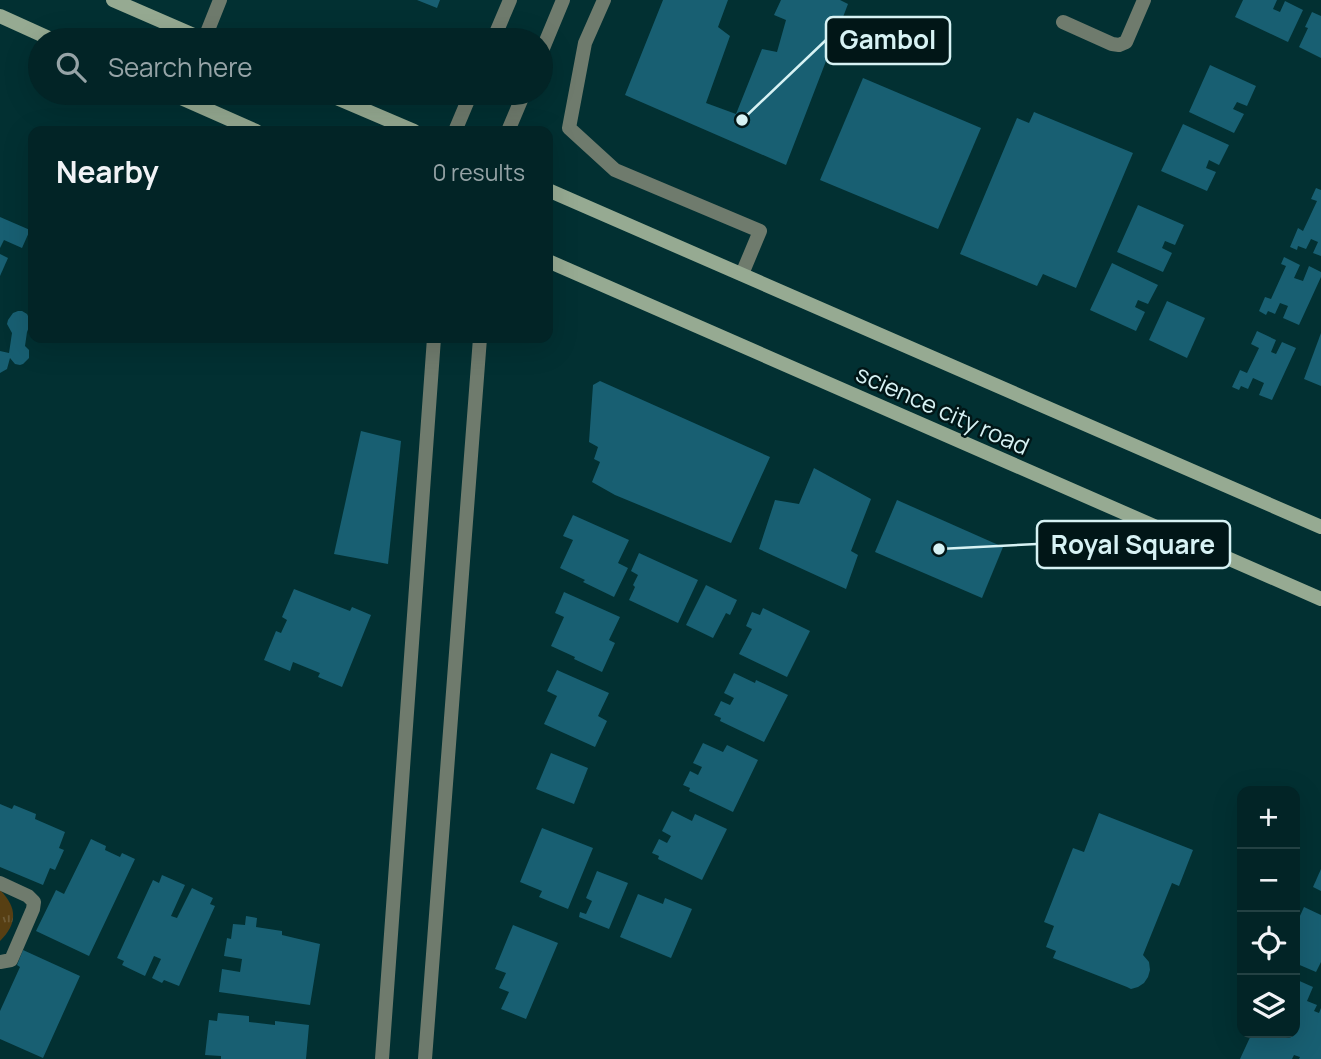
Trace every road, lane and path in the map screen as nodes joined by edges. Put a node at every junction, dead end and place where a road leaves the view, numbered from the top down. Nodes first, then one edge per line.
1 (113, 0) edge
2 (220, 0) edge
3 (510, 0) edge
4 (563, 0) edge
5 (604, 0) edge
6 (1144, 0) edge
7 (0, 16) edge
8 (1063, 22) dead end
9 (177, 28) edge
10 (209, 28) edge
11 (498, 28) edge
12 (551, 28) edge
13 (28, 29) edge
14 (197, 105) edge
15 (354, 105) edge
16 (466, 105) edge
17 (519, 105) edge
18 (245, 126) edge
19 (402, 126) edge
20 (457, 126) edge
21 (510, 126) edge
22 (553, 192) edge
23 (553, 263) edge
24 (742, 274) junction
25 (434, 343) edge
26 (480, 343) edge
27 (1321, 527) edge
28 (1321, 599) edge
29 (0, 883) edge
30 (0, 962) edge
31 (382, 1059) edge
32 (425, 1059) edge

1 - 9 main road
2 - 10 street
3 - 11 street
4 - 12 street
5 - 24 street
6 - 8 street
7 - 13 main road
14 - 18 main road
15 - 19 main road
16 - 20 street
17 - 21 street
22 - 24 main road
23 - 28 main road, science city road
24 - 27 main road
25 - 31 street
26 - 32 street
29 - 30 street

